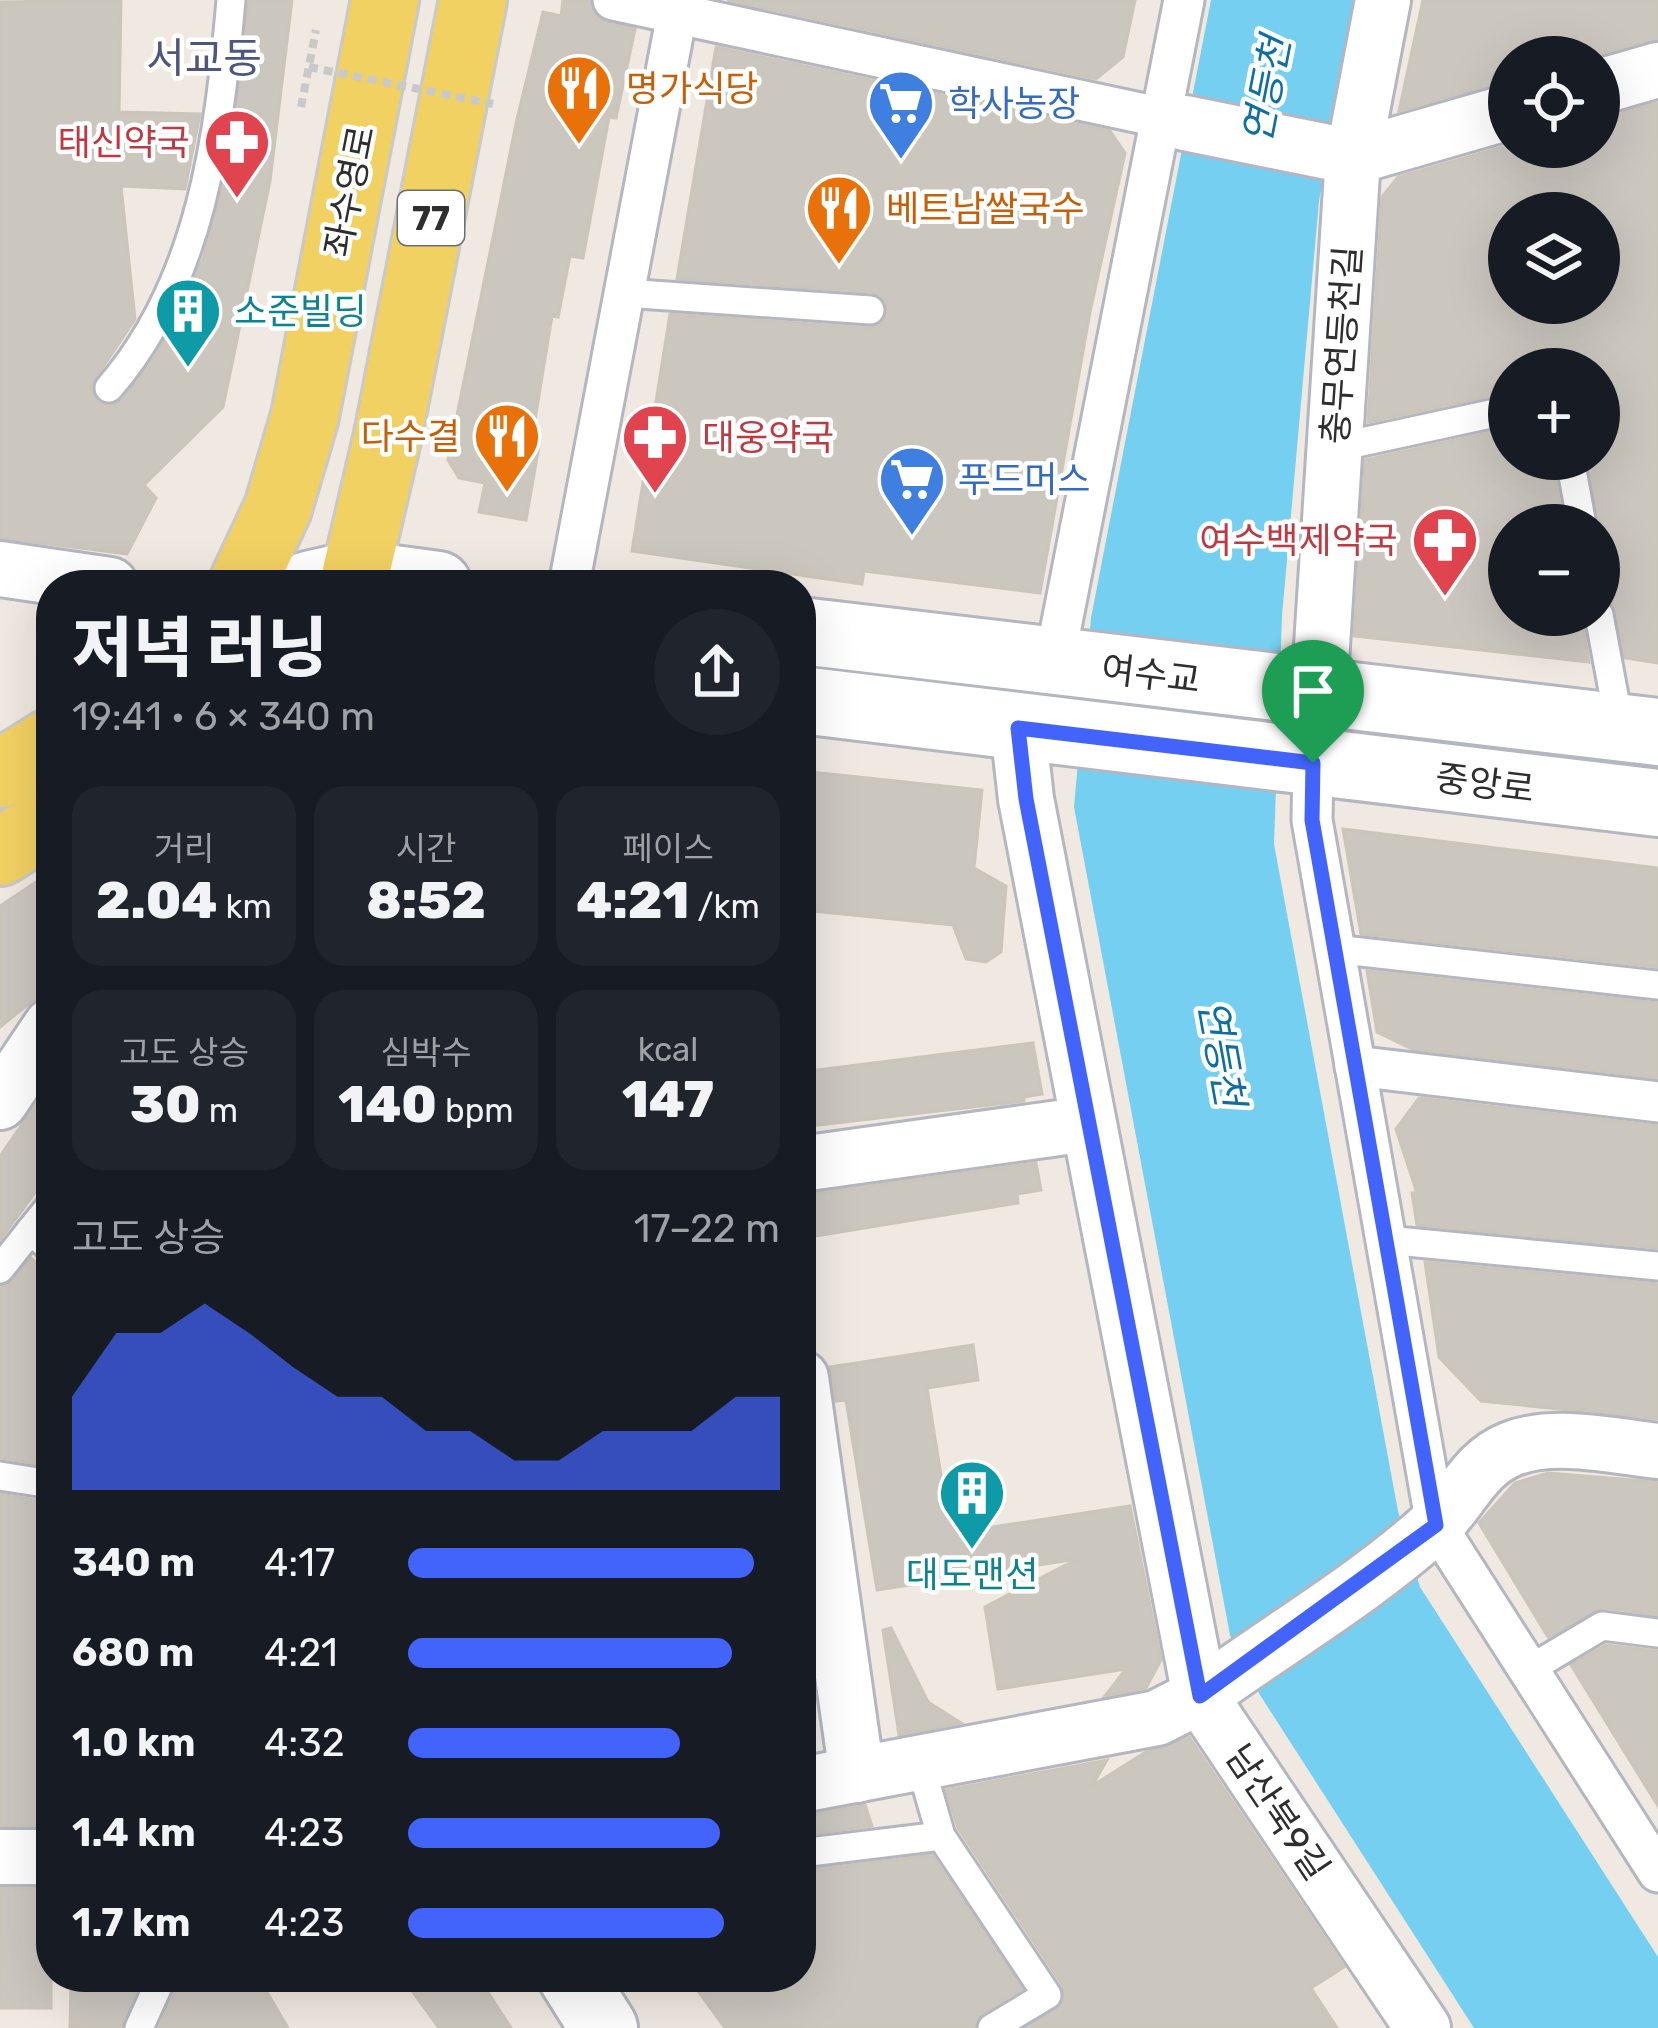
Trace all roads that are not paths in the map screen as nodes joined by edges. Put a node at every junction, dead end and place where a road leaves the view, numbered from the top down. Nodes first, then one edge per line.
1 (231, 0) edge
2 (385, 0) edge
3 (472, 0) edge
4 (1184, 0) edge
5 (1383, 0) edge
6 (642, 5) edge
7 (1658, 70) edge
8 (1620, 81) edge
9 (1488, 118) edge
10 (1173, 120) junction
11 (1353, 157) junction
12 (624, 293) junction
13 (869, 310) dead end
14 (109, 388) dead end
15 (1488, 415) edge
16 (1334, 448) junction
17 (0, 569) edge
18 (249, 570) edge
19 (342, 570) edge
20 (571, 570) edge
21 (36, 574) edge
22 (816, 634) edge
23 (1607, 636) edge
24 (1054, 663) junction
25 (1319, 693) junction
26 (816, 702) edge
27 (1038, 730) junction
28 (1639, 730) edge
29 (36, 751) edge
30 (1313, 763) junction
31 (0, 774) edge
32 (1658, 803) edge
33 (36, 829) edge
34 (0, 851) edge
35 (1334, 949) junction
36 (1658, 985) edge
37 (36, 1048) edge
38 (1355, 1066) junction
39 (0, 1102) edge
40 (1658, 1102) edge
41 (1088, 1124) junction
42 (816, 1162) edge
43 (1386, 1240) junction
44 (36, 1242) edge
45 (1658, 1266) edge
46 (0, 1269) edge
47 (1658, 1451) edge
48 (0, 1476) edge
49 (36, 1482) edge
50 (1436, 1525) junction
51 (816, 1591) edge
52 (1658, 1634) edge
53 (819, 1635) edge
54 (1530, 1669) junction
55 (1217, 1684) junction
56 (920, 1763) junction
57 (857, 1775) junction
58 (816, 1782) edge
59 (941, 1837) junction
60 (816, 1851) edge
61 (0, 1857) edge
62 (36, 1857) edge
63 (1658, 1872) edge
64 (155, 1992) edge
65 (139, 2028) edge
66 (992, 2028) edge
67 (1423, 2028) edge

1 - 14 lane
2 - 18 main road, 좌수영로 / 77
3 - 19 main road, 77
4 - 10 street
5 - 11 street, 충무연등천길
6 - 10 street
6 - 12 street
7 - 8 street
9 - 11 street
10 - 11 street
10 - 24 street
11 - 16 street, 충무연등천길
12 - 13 lane
12 - 20 street
15 - 16 lane
16 - 25 street, 충무연등천길
17 - 21 street
22 - 24 street, 여수교
23 - 28 lane
24 - 25 street, 여수교
25 - 28 street, 여수교
26 - 27 street
27 - 30 street, 여수교
27 - 41 street, 남산북9길
29 - 31 main road
30 - 32 street, 중앙로
30 - 35 street
33 - 34 main road
35 - 36 lane
35 - 38 street
37 - 39 street
38 - 40 street
38 - 43 street
41 - 42 street
41 - 55 street, 남산북9길
43 - 45 lane
43 - 50 street
44 - 46 lane
47 - 50 street
48 - 49 lane
50 - 54 street
50 - 55 street
51 - 53 street
52 - 54 lane
53 - 57 street
54 - 63 street
55 - 56 street
55 - 67 street, 남산북9길
56 - 57 street
56 - 59 lane
57 - 58 street
59 - 60 lane
59 - 66 lane
61 - 62 street
64 - 65 lane

